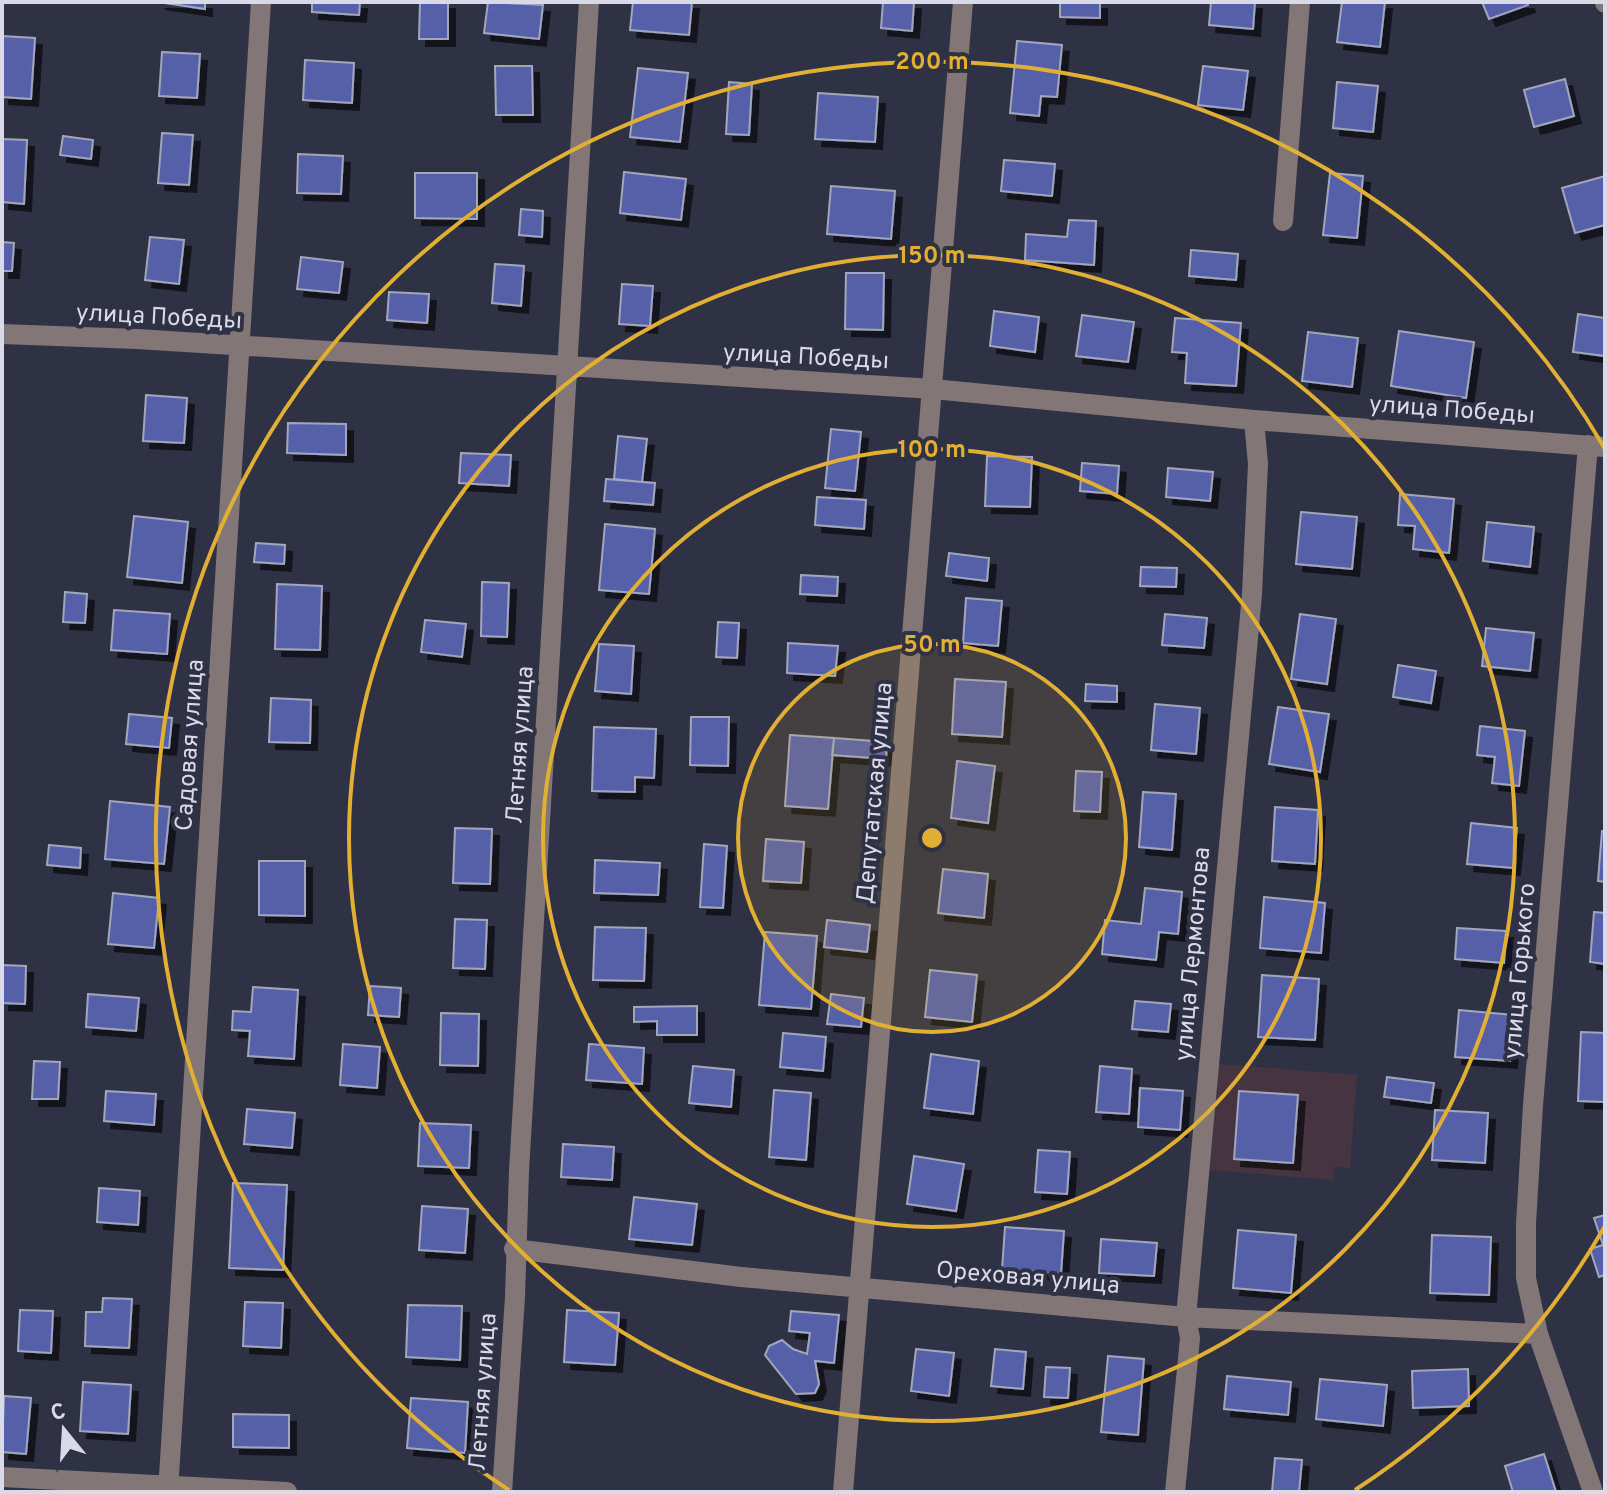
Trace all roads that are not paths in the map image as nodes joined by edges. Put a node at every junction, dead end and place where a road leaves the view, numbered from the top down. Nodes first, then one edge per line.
1 (261, 2) edge
2 (589, 2) edge
3 (963, 2) edge
4 (1300, 2) edge
5 (1283, 221) dead end
6 (2, 334) edge
7 (240, 346) junction
8 (569, 367) junction
9 (933, 389) junction
10 (1254, 420) junction
11 (1597, 446) edge
12 (514, 1249) junction
13 (859, 1288) junction
14 (1186, 1317) junction
15 (1538, 1334) junction
16 (2, 1477) edge
17 (168, 1489) edge
18 (287, 1492) edge
19 (502, 1492) edge
20 (843, 1492) edge
21 (1175, 1492) edge
22 (1593, 1492) edge

1 - 7 street, Садовая улица
2 - 8 street, Летняя улица
3 - 9 street, Депутатская улица
4 - 5 street
6 - 7 street, улица Победы
7 - 8 street, улица Победы
7 - 17 street, Садовая улица
8 - 9 street, улица Победы
8 - 12 street, Летняя улица
9 - 10 street, улица Победы
9 - 13 street, Депутатская улица
10 - 11 street, улица Победы
10 - 14 street, улица Лермонтова
11 - 15 street, улица Горького
12 - 13 street, Ореховая улица
12 - 19 street, Летняя улица
13 - 14 street, Ореховая улица
13 - 20 street, Депутатская улица
14 - 15 street, Ореховая улица
14 - 21 street, улица Лермонтова
15 - 22 street, улица Горького
16 - 17 street
17 - 18 street

